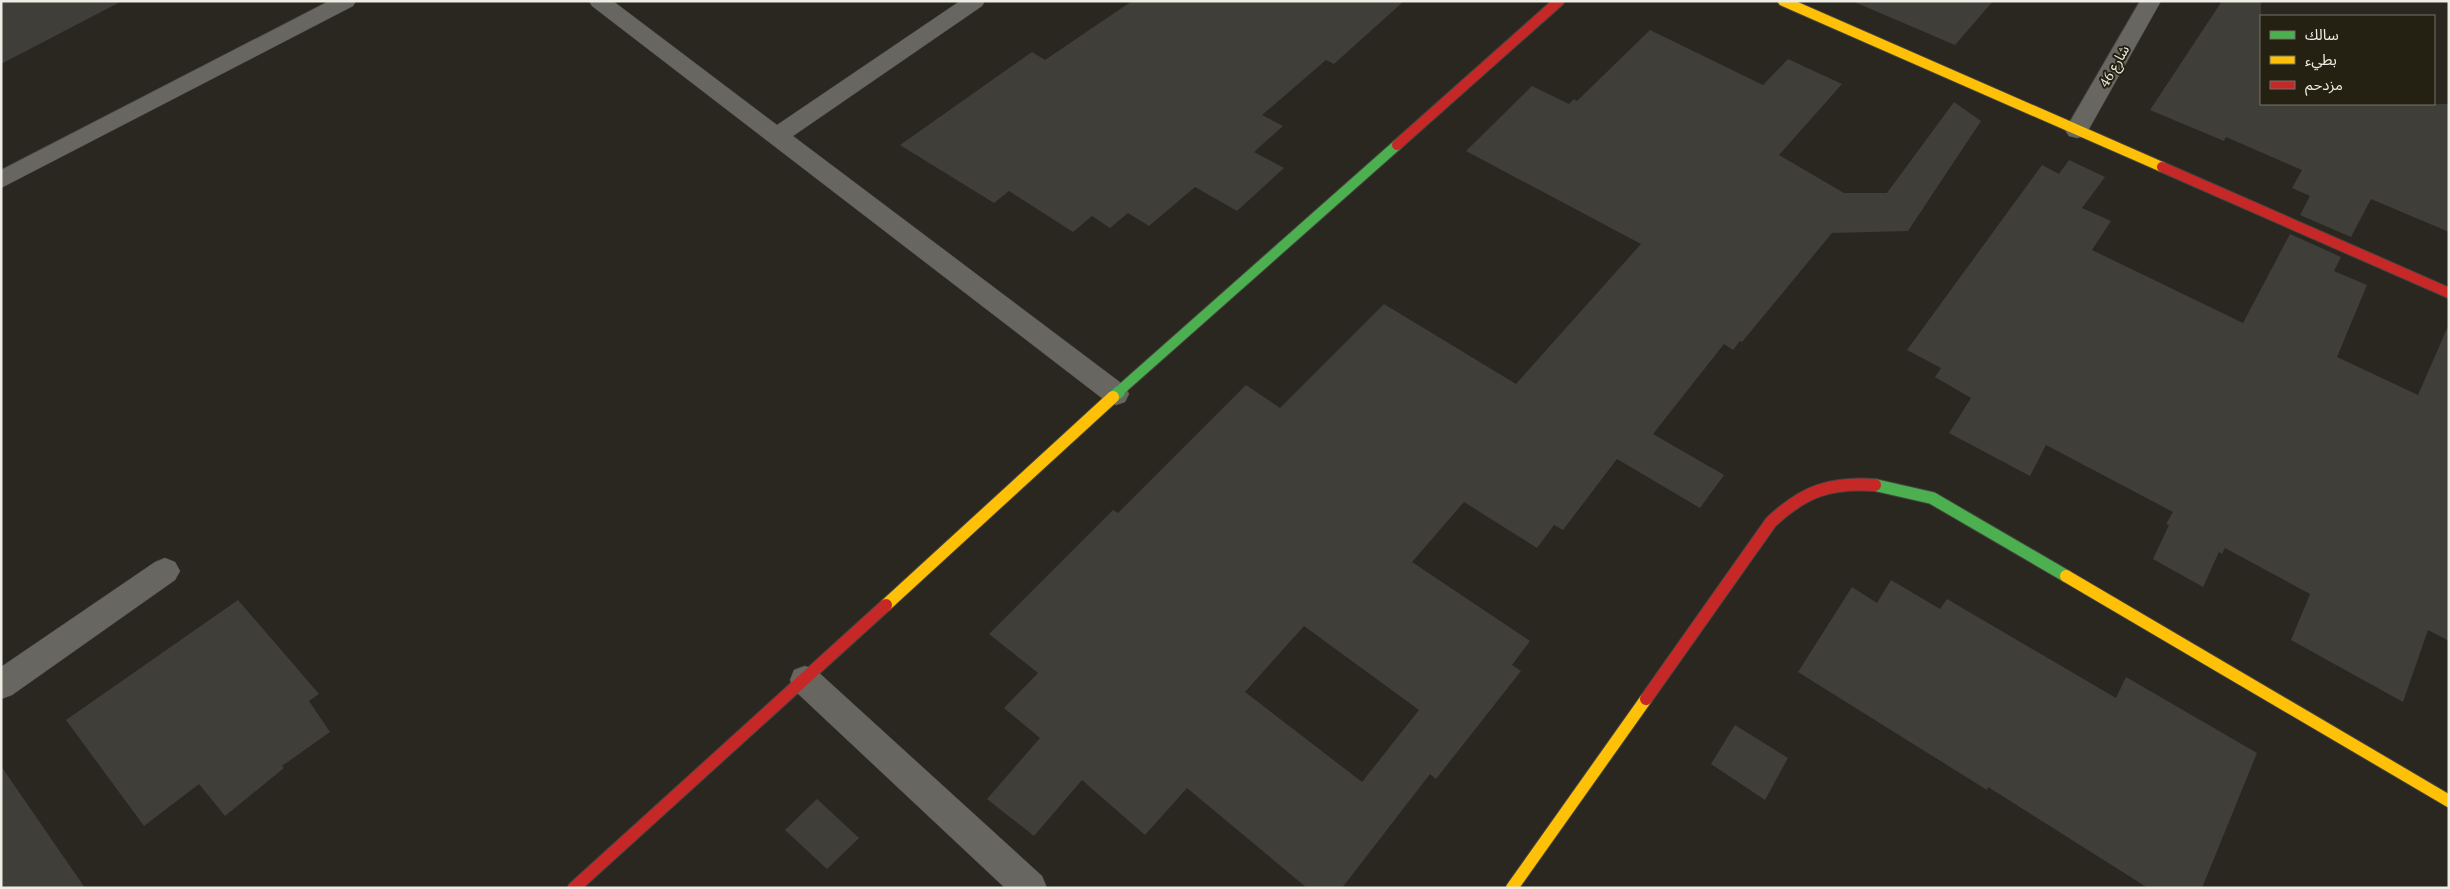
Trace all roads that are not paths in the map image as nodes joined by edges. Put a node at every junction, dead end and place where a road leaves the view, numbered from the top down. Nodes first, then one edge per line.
1 (346, 1) edge
2 (599, 1) edge
3 (975, 1) edge
4 (1559, 1) edge
5 (1784, 1) edge
6 (2151, 1) edge
7 (2077, 130) junction
8 (776, 136) junction
9 (1, 180) edge
10 (2449, 293) edge
11 (1116, 394) junction
12 (165, 571) dead end
13 (806, 680) junction
14 (1, 685) edge
15 (2449, 801) edge
16 (574, 888) edge
17 (1030, 888) edge
18 (1512, 888) edge

1 - 9 street
2 - 8 street
3 - 8 street
4 - 11 street
5 - 7 street
6 - 7 street, شارع 46
7 - 10 street
8 - 11 street
11 - 13 street
12 - 14 street
13 - 16 street
13 - 17 street
15 - 18 street

